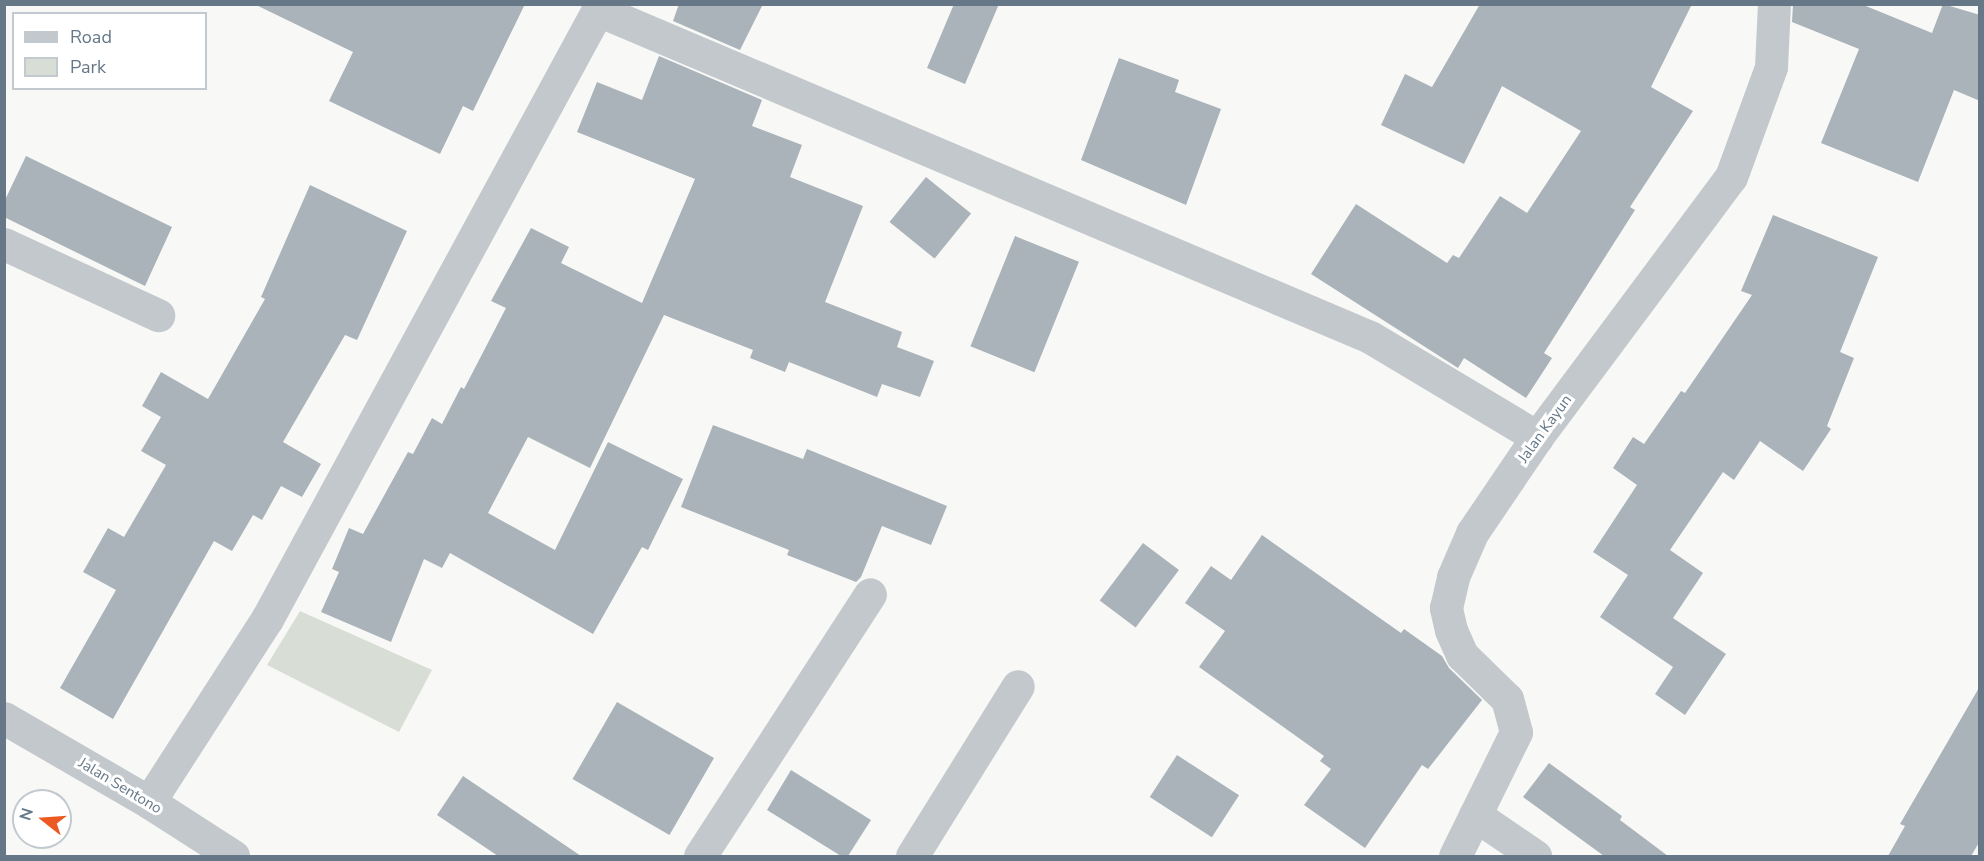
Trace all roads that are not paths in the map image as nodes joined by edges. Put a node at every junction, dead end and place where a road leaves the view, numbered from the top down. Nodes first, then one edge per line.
1 (1774, 4) edge
2 (599, 7) edge
3 (4, 244) edge
4 (158, 315) dead end
5 (1537, 437) junction
6 (870, 594) dead end
7 (1018, 687) dead end
8 (4, 718) edge
9 (149, 802) junction
10 (1475, 815) junction
11 (233, 856) edge
12 (700, 856) edge
13 (912, 856) edge
14 (1455, 856) edge
15 (1535, 856) edge

1 - 5 street, Jalan Kayun
2 - 5 street
2 - 9 street
3 - 4 street
5 - 10 street, Jalan Kayun
6 - 12 street
7 - 13 street
8 - 9 street, Jalan Sentono
9 - 11 street, Jalan Sentono
10 - 14 street, Jalan Kayun
10 - 15 street

